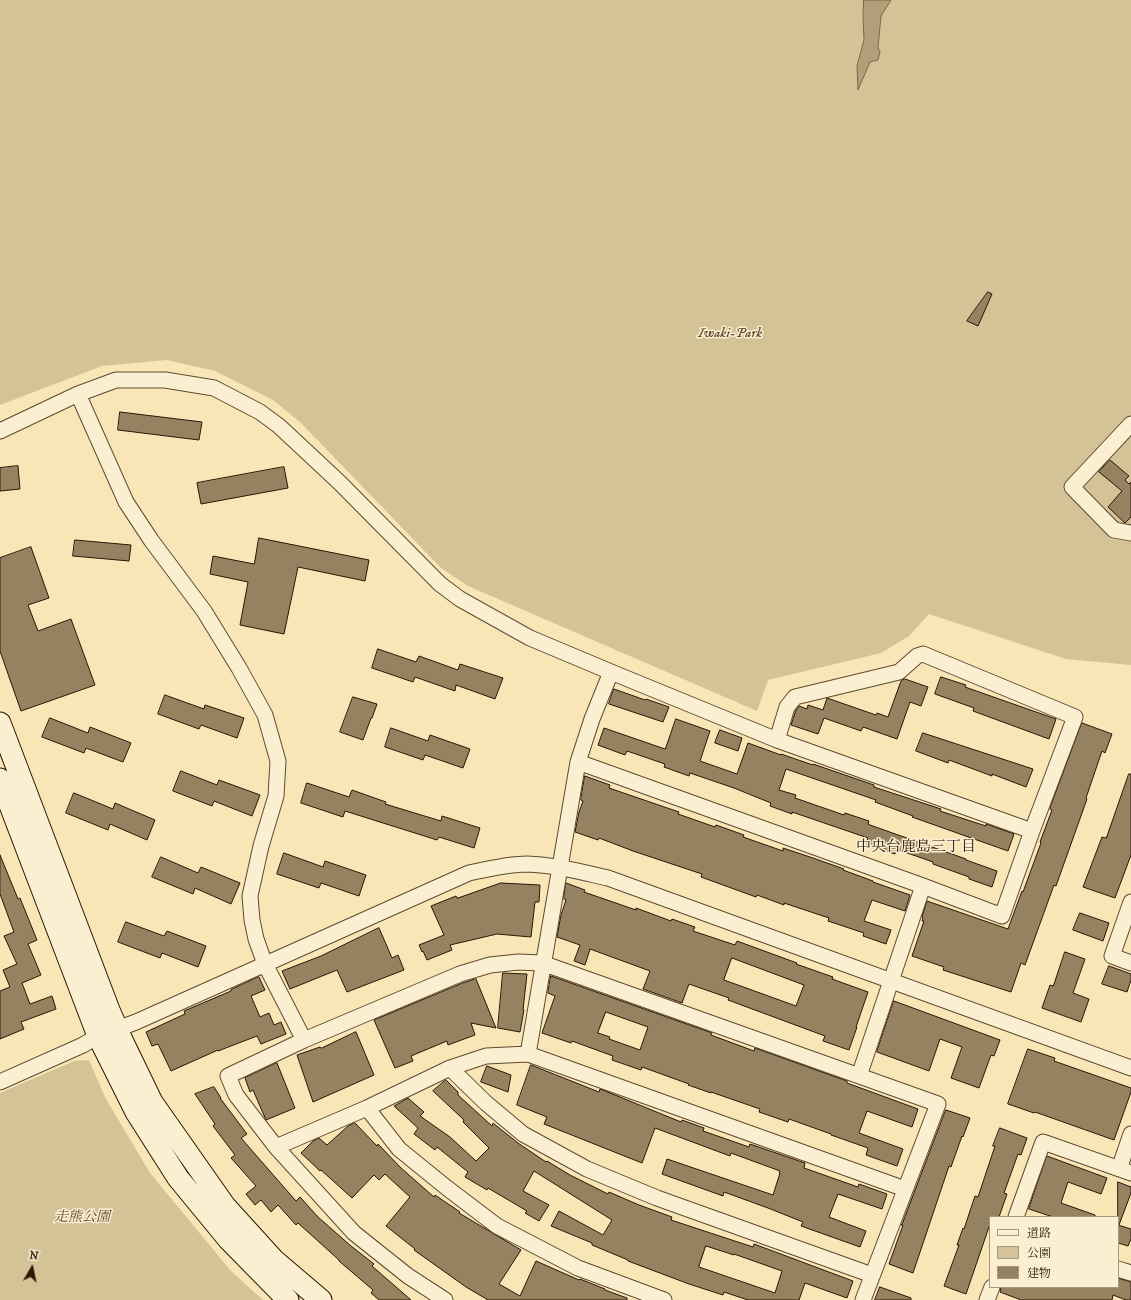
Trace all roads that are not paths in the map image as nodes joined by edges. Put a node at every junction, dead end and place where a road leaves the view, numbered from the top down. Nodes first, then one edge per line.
1 (78, 394) junction
2 (1131, 424) edge
3 (0, 430) edge
4 (1131, 533) edge
5 (611, 672) junction
6 (0, 723) edge
7 (777, 740) junction
8 (578, 762) junction
9 (0, 779) edge
10 (1032, 832) junction
11 (559, 867) junction
12 (923, 886) junction
13 (1131, 902) edge
14 (542, 963) junction
15 (1131, 963) edge
16 (265, 964) junction
17 (891, 981) junction
18 (107, 1032) junction
19 (304, 1040) junction
20 (528, 1054) junction
21 (450, 1068) junction
22 (1131, 1068) edge
23 (859, 1076) junction
24 (0, 1082) edge
25 (367, 1108) junction
26 (1131, 1134) edge
27 (276, 1147) junction
28 (1125, 1171) edge
29 (905, 1189) junction
30 (1016, 1216) edge
31 (1119, 1269) edge
32 (1131, 1274) edge
33 (872, 1275) junction
34 (992, 1288) edge
35 (288, 1300) edge
36 (321, 1300) edge
37 (445, 1300) edge
38 (664, 1300) edge
39 (863, 1300) edge
40 (987, 1300) edge

1 - 3 street
1 - 5 street
1 - 16 street
2 - 4 street
5 - 7 street
5 - 8 street
6 - 18 street
7 - 10 street
7 - 10 street
8 - 11 street
8 - 12 street
9 - 18 street
10 - 12 street
11 - 14 street
11 - 16 street
11 - 17 street
12 - 17 street
13 - 15 street
14 - 19 street
14 - 20 street
14 - 23 street
16 - 18 street
16 - 19 street
17 - 22 street
17 - 23 street
18 - 24 street
18 - 35 street
18 - 36 street
19 - 27 street
20 - 21 street
20 - 29 street
21 - 25 street
21 - 33 street
23 - 29 street
25 - 27 street
25 - 38 street
26 - 28 street
27 - 37 street
28 - 30 street
29 - 33 street
31 - 32 street
33 - 39 street
34 - 40 street

